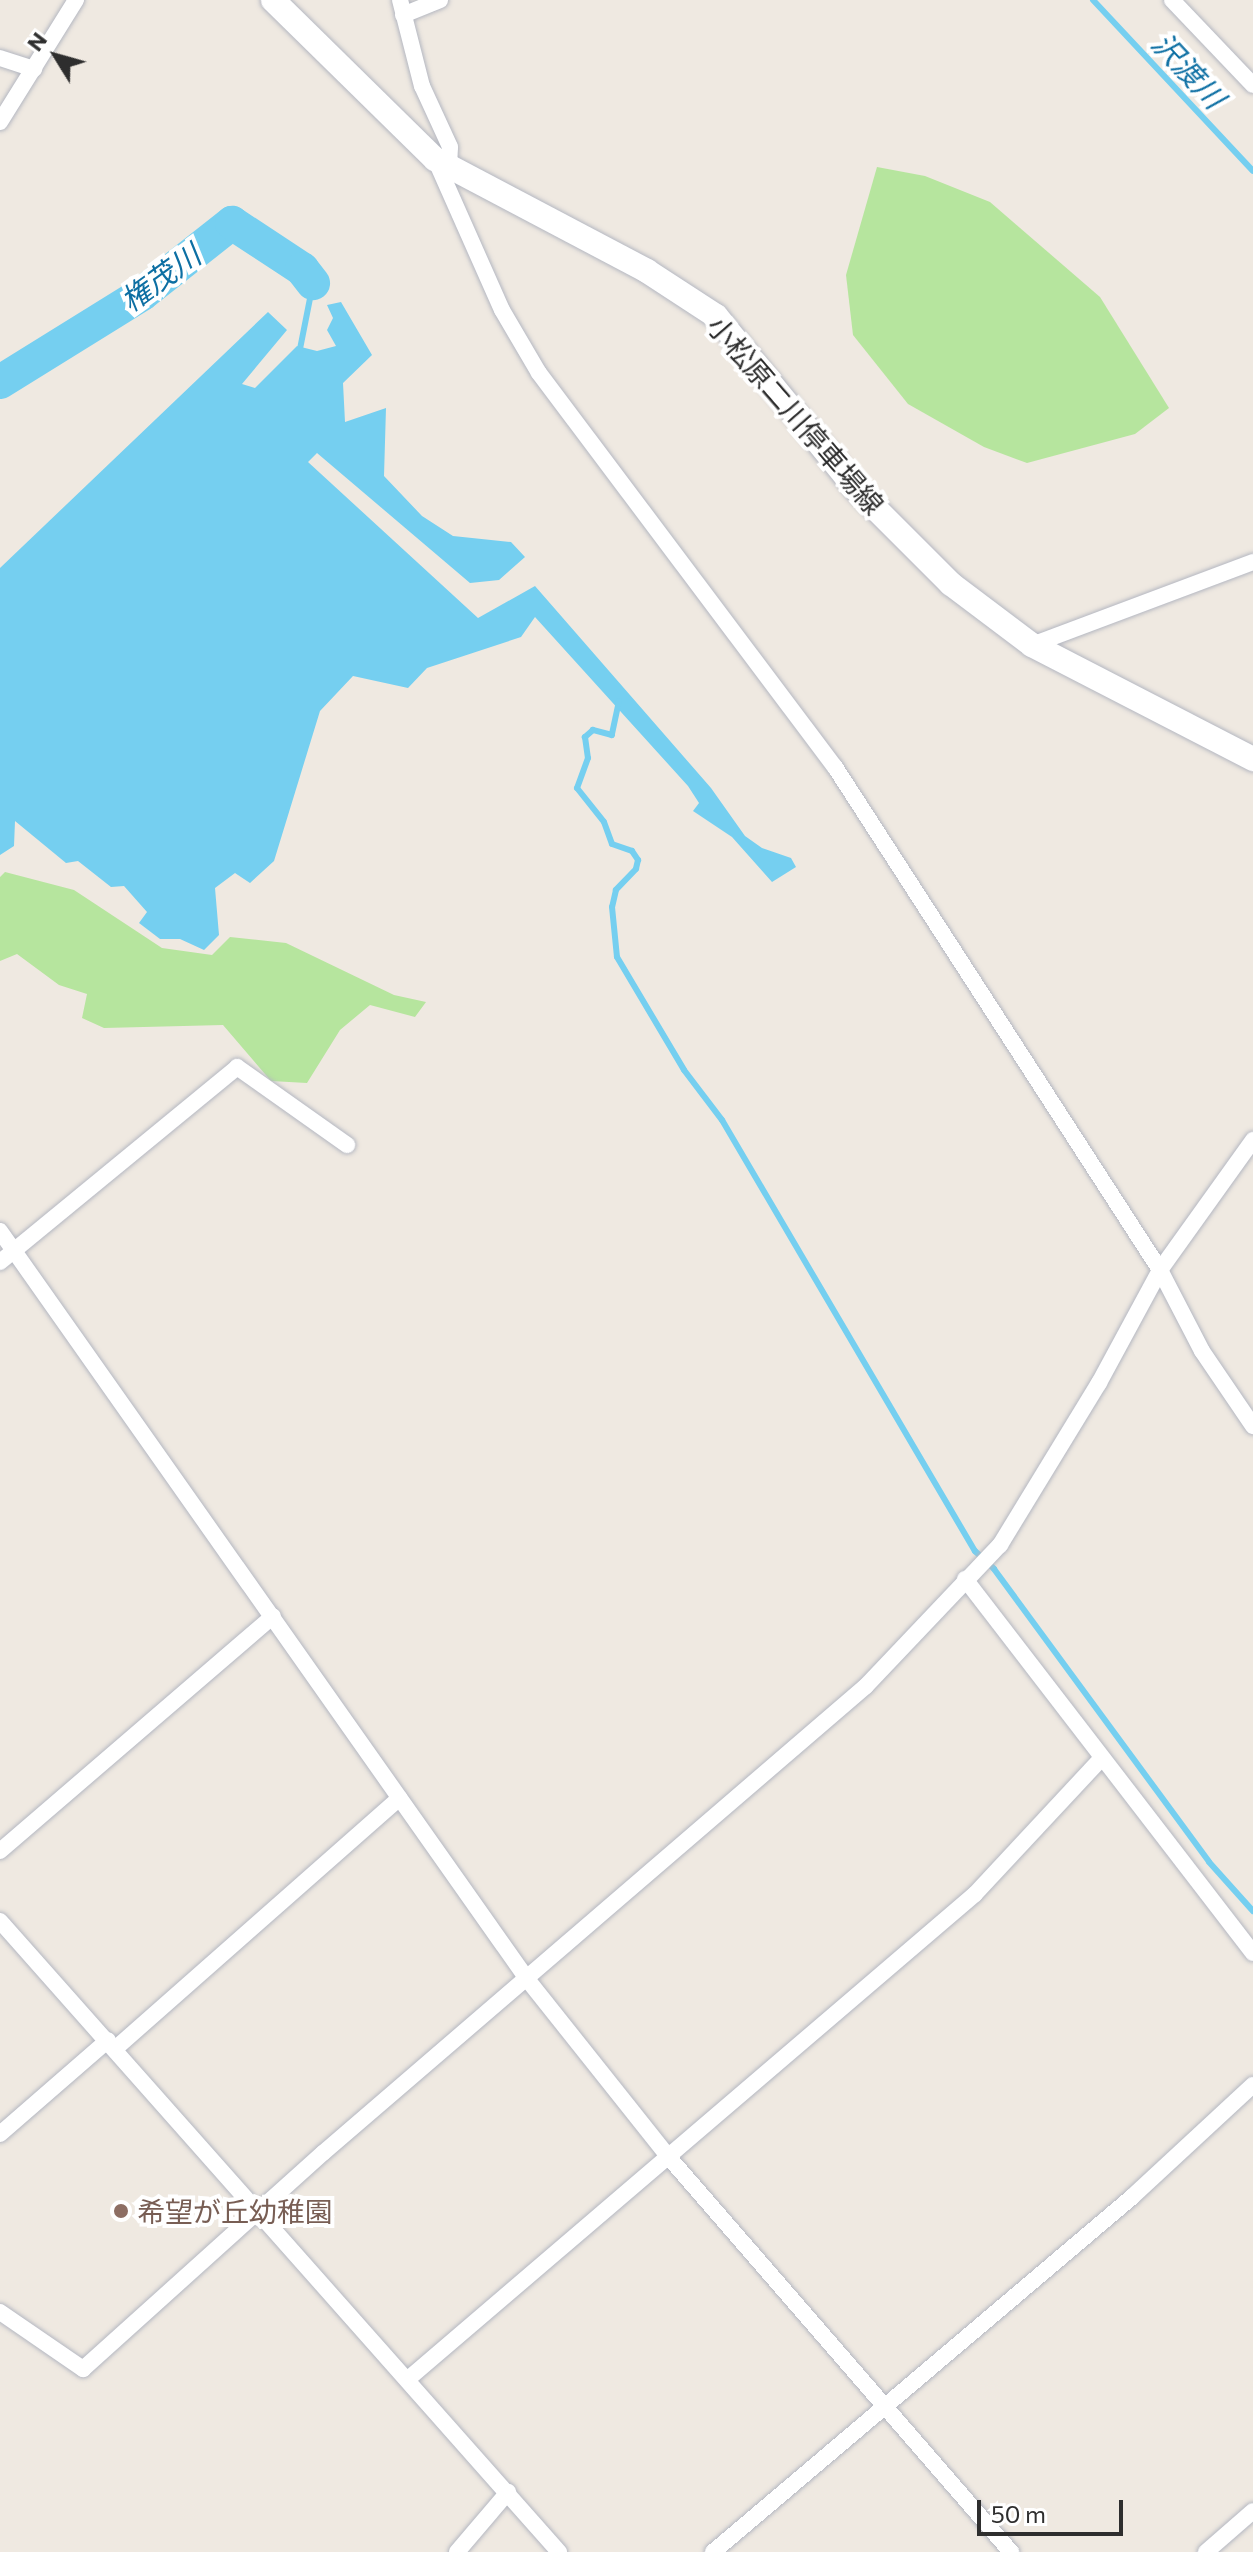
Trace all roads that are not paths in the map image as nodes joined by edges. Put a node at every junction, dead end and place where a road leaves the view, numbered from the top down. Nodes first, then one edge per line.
1 (76, 0) edge
2 (273, 0) edge
3 (440, 0) edge
4 (1172, 0) edge
5 (402, 7) edge
6 (0, 58) edge
7 (34, 69) junction
8 (1253, 85) edge
9 (0, 122) edge
10 (442, 162) junction
11 (1253, 562) edge
12 (1032, 645) junction
13 (1253, 759) edge
14 (1253, 1140) edge
15 (347, 1145) dead end
16 (0, 1231) edge
17 (15, 1249) junction
18 (0, 1262) edge
19 (1160, 1270) junction
20 (1253, 1426) edge
21 (969, 1575) junction
22 (273, 1616) junction
23 (1100, 1760) junction
24 (400, 1798) junction
25 (0, 1851) edge
26 (0, 1921) edge
27 (1253, 1953) edge
28 (527, 1979) junction
29 (112, 2044) junction
30 (1253, 2085) edge
31 (0, 2134) edge
32 (666, 2154) junction
33 (261, 2211) junction
34 (0, 2312) edge
35 (408, 2379) junction
36 (884, 2402) junction
37 (508, 2492) junction
38 (1253, 2511) edge
39 (457, 2552) edge
40 (559, 2552) edge
41 (713, 2552) edge
42 (1011, 2552) edge
43 (1206, 2552) edge

1 - 7 street
2 - 10 main road, 小松原二川停車場線
3 - 5 street
4 - 8 street
5 - 10 street
6 - 7 street
7 - 9 street
10 - 12 main road, 小松原二川停車場線
10 - 19 street
11 - 12 street
12 - 13 main road, 小松原二川停車場線
14 - 19 street
15 - 17 street
16 - 17 street
17 - 18 street
17 - 22 street
19 - 20 street
19 - 21 street
21 - 23 street
21 - 28 street
22 - 24 street
22 - 25 street
23 - 27 street
23 - 32 street
24 - 28 street
24 - 29 street
26 - 29 street
28 - 32 street
28 - 33 street
29 - 31 street
29 - 33 street
30 - 36 street
32 - 35 street
32 - 36 street
33 - 34 street
33 - 35 street
35 - 37 street
36 - 41 street
36 - 42 street
37 - 39 street
37 - 40 street
38 - 43 street

